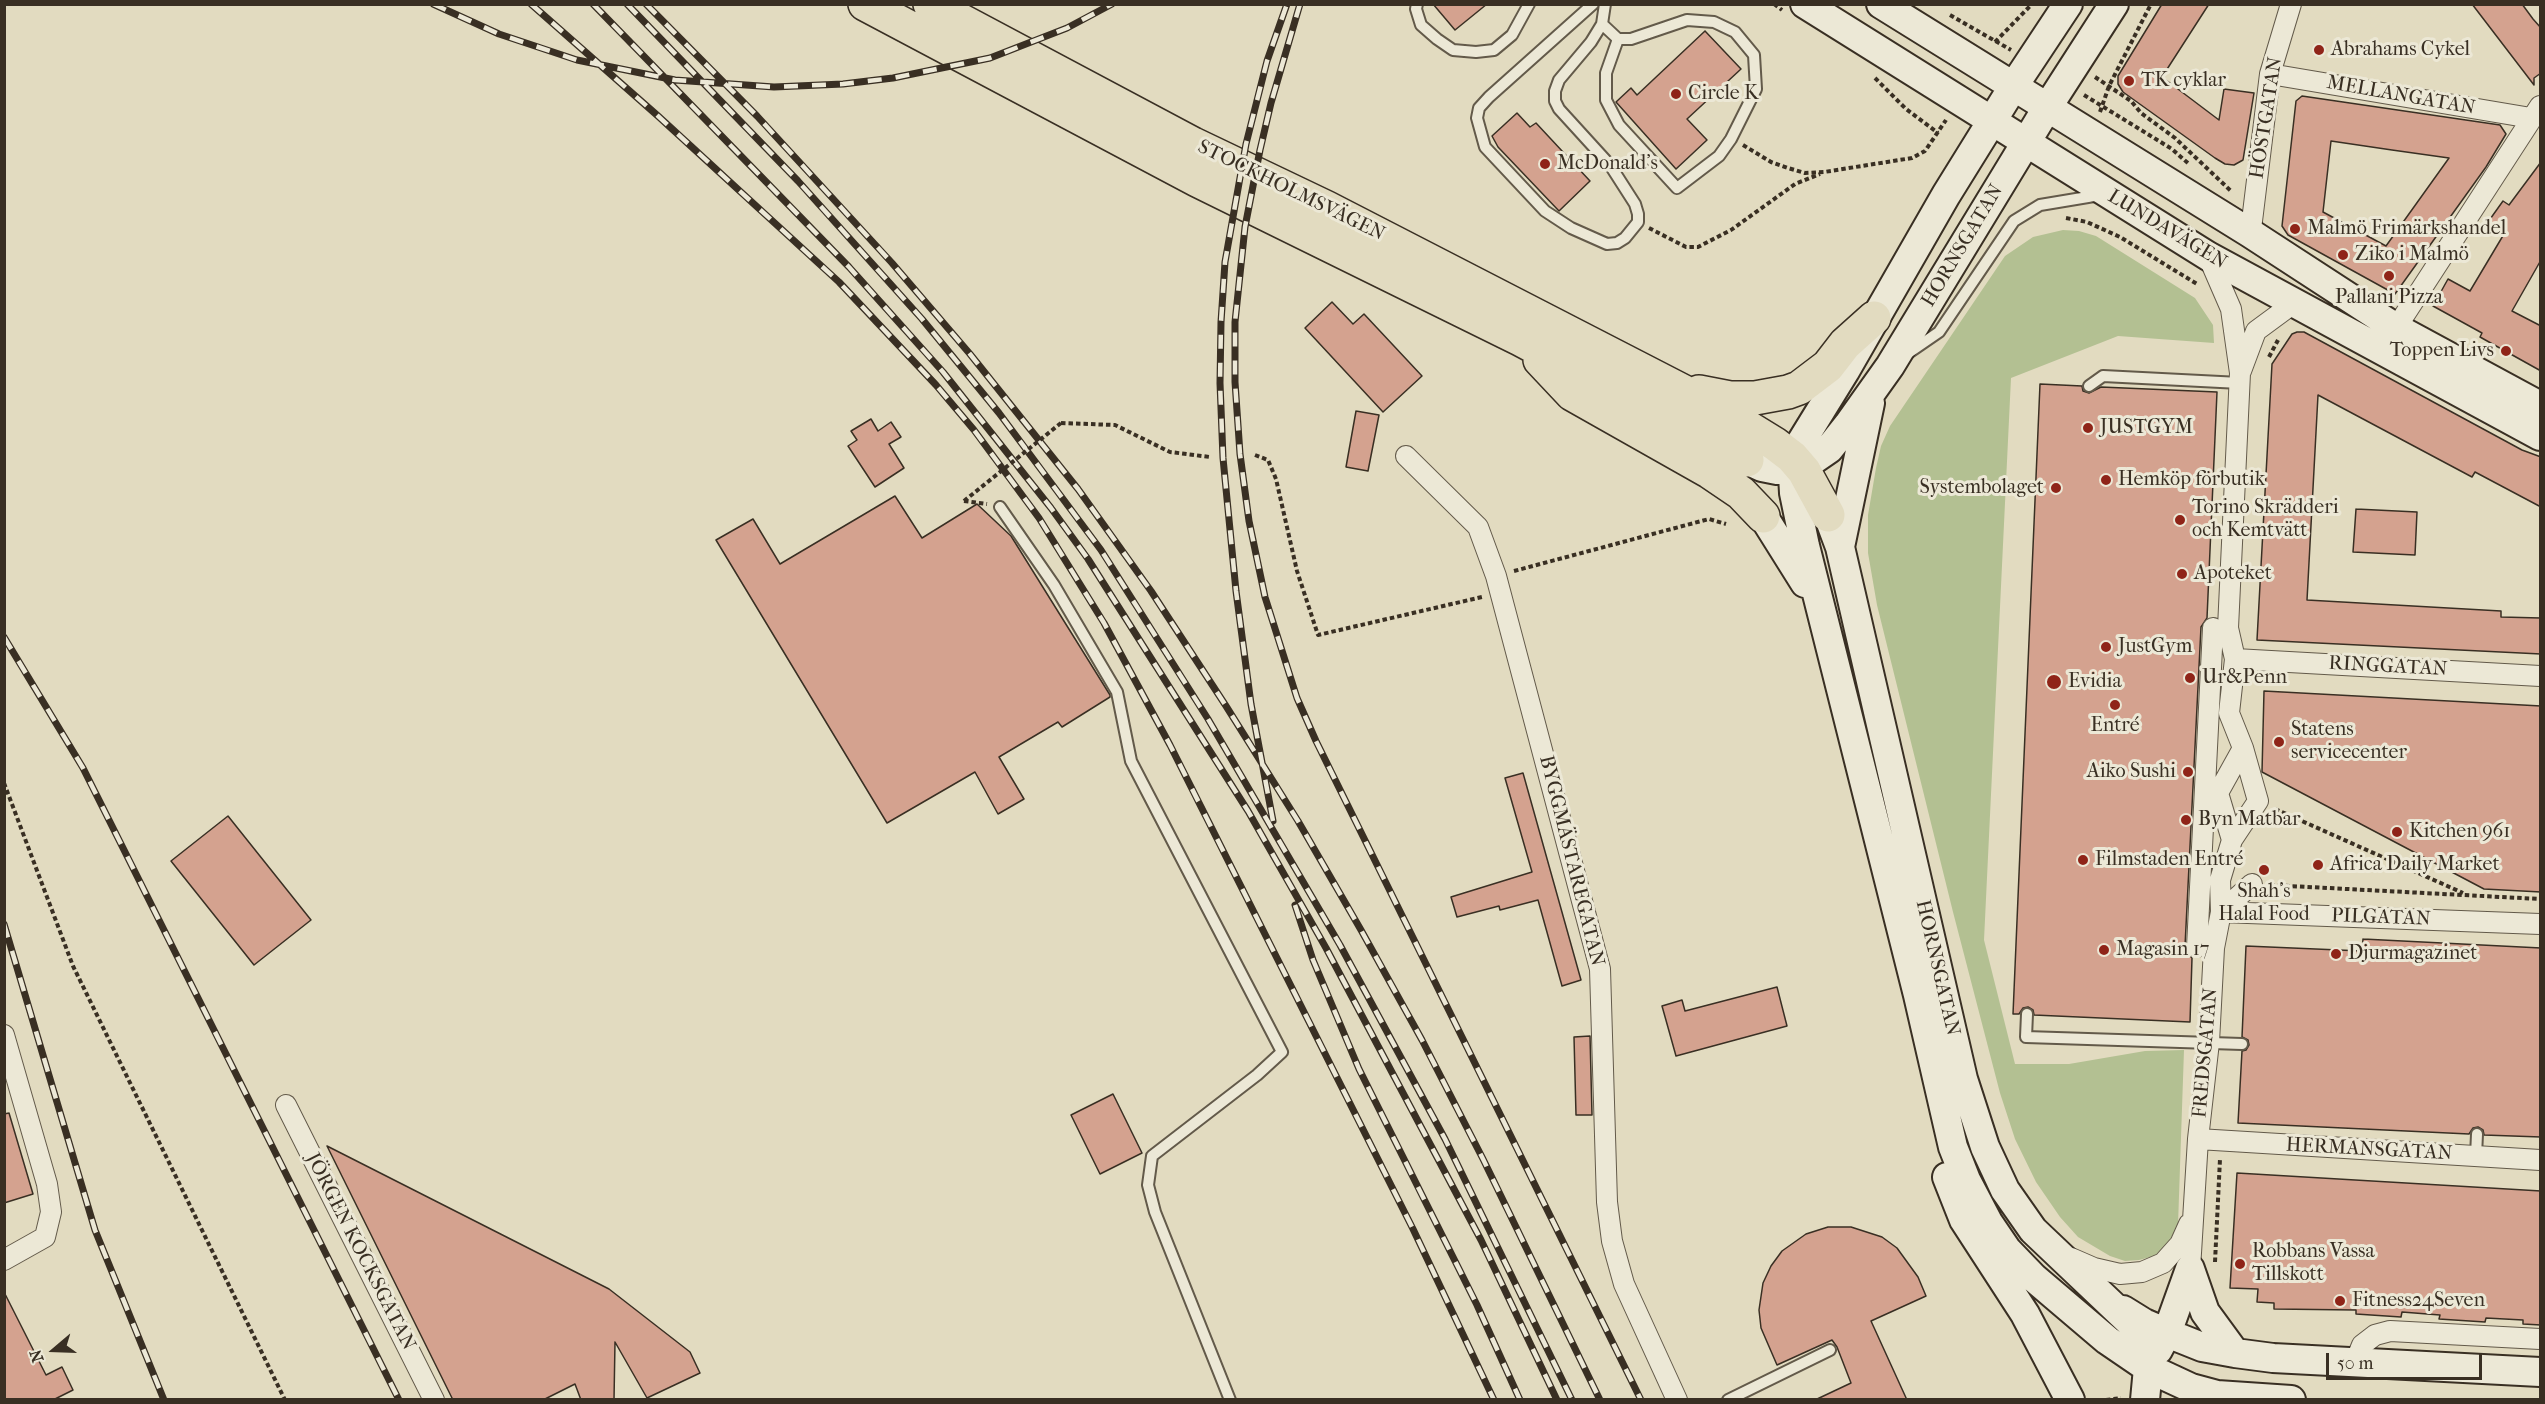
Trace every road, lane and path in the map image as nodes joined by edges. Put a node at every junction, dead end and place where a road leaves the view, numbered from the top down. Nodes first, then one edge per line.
1 (864, 4) edge
2 (930, 4) edge
3 (1417, 4) edge
4 (1529, 4) edge
5 (1593, 4) edge
6 (1605, 4) edge
7 (1805, 4) edge
8 (1881, 4) edge
9 (2032, 4) edge
10 (2068, 4) edge
11 (2114, 4) edge
12 (2151, 4) edge
13 (2291, 4) edge
14 (1940, 10) dead end
15 (2012, 22) junction
16 (1602, 24) junction
17 (1618, 39) junction
18 (2042, 42) junction
19 (2076, 64) junction
20 (2270, 74) junction
21 (1874, 77) dead end
22 (2109, 86) junction
23 (2013, 87) junction
24 (2085, 95) dead end
25 (2047, 108) junction
26 (2536, 112) edge
27 (1992, 121) junction
28 (1731, 139) junction
29 (2026, 142) junction
30 (1824, 172) junction
31 (2108, 194) junction
32 (2062, 217) dead end
33 (1638, 222) junction
34 (2251, 226) junction
35 (2208, 256) junction
36 (2199, 285) dead end
37 (2294, 303) junction
38 (1874, 318) junction
39 (2396, 328) junction
40 (1520, 339) junction
41 (1890, 366) junction
42 (1653, 375) junction
43 (2240, 378) junction
44 (2089, 386) dead end
45 (1872, 393) junction
46 (2541, 406) edge
47 (2541, 436) edge
48 (1256, 455) dead end
49 (1406, 456) dead end
50 (1210, 458) dead end
51 (1747, 460) joint
52 (1794, 464) junction
53 (1000, 507) joint
54 (1828, 515) joint
55 (1763, 516) joint
56 (1726, 524) dead end
57 (1840, 547) junction
58 (1498, 585) junction
59 (1823, 615) junction
60 (2212, 628) dead end
61 (2235, 659) junction
62 (2541, 676) edge
63 (2243, 748) junction
64 (4, 783) edge
65 (2258, 801) junction
66 (2232, 840) junction
67 (2252, 884) joint
68 (2466, 895) junction
69 (2541, 899) edge
70 (2221, 912) junction
71 (2541, 924) edge
72 (2197, 947) dead end
73 (2229, 948) dead end
74 (1918, 995) junction
75 (2027, 1014) dead end
76 (4, 1035) edge
77 (2209, 1042) junction
78 (2242, 1044) dead end
79 (286, 1105) dead end
80 (2477, 1134) dead end
81 (2198, 1139) junction
82 (2476, 1156) junction
83 (2541, 1160) edge
84 (2193, 1213) junction
85 (2054, 1251) junction
86 (4, 1260) edge
87 (2190, 1269) junction
88 (2541, 1339) edge
89 (2152, 1348) junction
90 (1830, 1350) dead end
91 (2235, 1353) junction
92 (2355, 1362) junction
93 (2185, 1364) junction
94 (2490, 1369) junction
95 (2541, 1372) edge
96 (2212, 1397) edge
97 (285, 1400) edge
98 (434, 1400) edge
99 (1230, 1400) edge
100 (1677, 1400) edge
101 (1728, 1400) edge
102 (2070, 1400) edge
103 (2106, 1400) edge
104 (2124, 1400) edge
105 (2130, 1400) edge
106 (2145, 1400) edge
107 (2291, 1400) edge

1 - 40 highway, STOCKHOLMSVÄGEN
2 - 42 highway, STOCKHOLMSVÄGEN
3 - 4 lane
5 - 33 lane
6 - 16 lane
7 - 27 main road, LUNDAVÄGEN
8 - 23 main road, LUNDAVÄGEN
9 - 15 path
10 - 18 main road, HORNSGATAN
11 - 19 main road, HORNSGATAN
12 - 22 path
13 - 20 street, HÖSTGATAN
14 - 15 path
15 - 18 path
16 - 17 lane
16 - 33 lane
17 - 28 lane
17 - 28 lane
18 - 23 main road, HORNSGATAN
19 - 22 path
19 - 25 main road, HORNSGATAN
20 - 26 street, MELLANGATAN
20 - 34 street, HÖSTGATAN
21 - 30 path
22 - 24 path
22 - 34 path
23 - 25 main road, LUNDAVÄGEN
23 - 27 main road, HORNSGATAN
25 - 29 main road, HORNSGATAN
25 - 34 main road, LUNDAVÄGEN
26 - 39 street
27 - 29 main road, LUNDAVÄGEN
27 - 38 main road, HORNSGATAN
28 - 30 path
29 - 31 main road, LUNDAVÄGEN
29 - 41 main road, HORNSGATAN
30 - 33 path
31 - 35 main road, LUNDAVÄGEN
31 - 41 lane
32 - 36 path
34 - 39 main road, LUNDAVÄGEN
35 - 37 main road, LUNDAVÄGEN
35 - 43 street
37 - 43 street
37 - 47 main road, LUNDAVÄGEN
38 - 42 highway
38 - 52 main road, HORNSGATAN
39 - 46 main road, LUNDAVÄGEN
40 - 51 highway, STOCKHOLMSVÄGEN
40 - 55 highway, STOCKHOLMSVÄGEN
41 - 45 main road, HORNSGATAN
42 - 52 highway
43 - 44 lane
43 - 61 street
45 - 52 main road, HORNSGATAN
45 - 57 main road
48 - 58 path
49 - 58 street, BYGGMÄSTAREGATAN
50 - 53 path, bridge
51 - 52 main road
52 - 54 highway
52 - 59 main road, HORNSGATAN
53 - 99 lane
54 - 57 main road, HORNSGATAN
55 - 59 main road, HORNSGATAN
56 - 58 path
57 - 85 main road, HORNSGATAN
58 - 100 street, BYGGMÄSTAREGATAN
59 - 74 main road, HORNSGATAN
60 - 72 street
61 - 62 street, RINGGATAN
61 - 63 street
63 - 65 street
63 - 66 street
64 - 97 path
65 - 66 street, FREDSGATAN
65 - 68 path
66 - 70 street, FREDSGATAN
67 - 68 path
67 - 70 street
68 - 69 path
70 - 71 street, PILGATAN
70 - 73 street
70 - 77 street, FREDSGATAN
74 - 89 main road, HORNSGATAN
74 - 102 main road
75 - 77 lane
76 - 86 street
77 - 78 lane
77 - 81 street, FREDSGATAN
79 - 98 street, JÖRGEN KOCKSGATAN
80 - 82 lane
81 - 82 street, HERMANSGATAN
81 - 84 street, FREDSGATAN
82 - 83 street, HERMANSGATAN
84 - 85 street
84 - 87 street, FREDSGATAN
85 - 89 main road, HORNSGATAN
87 - 89 main road
87 - 91 main road
88 - 92 street
89 - 91 main road
89 - 93 main road
89 - 96 main road, HORNSGATAN
89 - 105 main road
89 - 106 main road
90 - 101 lane
91 - 92 main road
92 - 94 main road
93 - 94 main road
93 - 96 main road
94 - 95 main road
96 - 107 main road, HORNSGATAN
103 - 104 path

